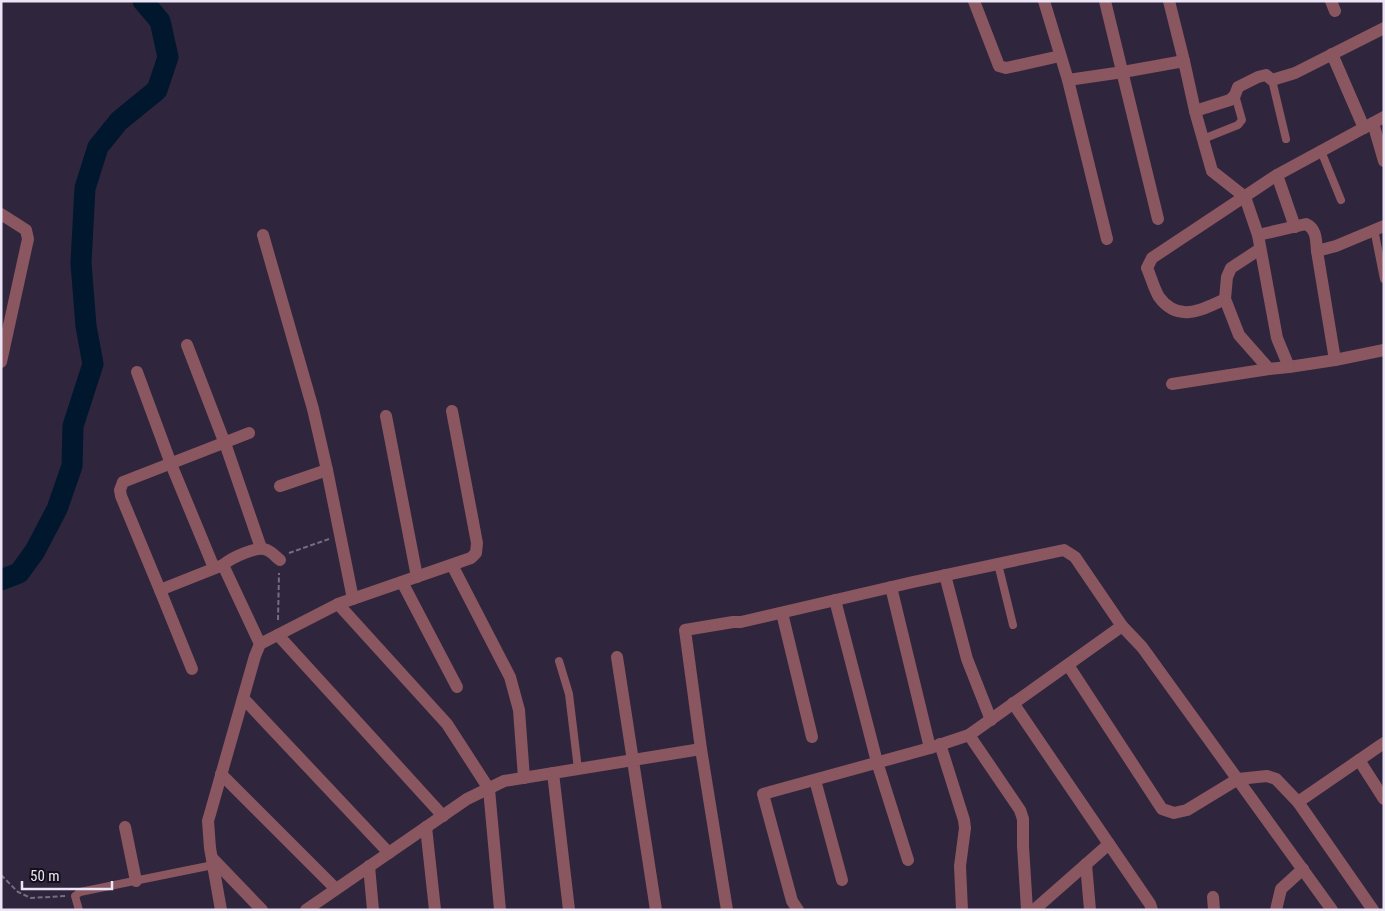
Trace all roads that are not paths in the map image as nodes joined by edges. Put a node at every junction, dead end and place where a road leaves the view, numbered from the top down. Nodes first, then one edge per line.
1 (974, 1) edge
2 (1044, 1) edge
3 (1105, 1) edge
4 (1169, 1) edge
5 (1384, 28) edge
6 (1332, 54) junction
7 (1060, 56) junction
8 (1184, 61) junction
9 (1123, 72) junction
10 (1068, 80) junction
11 (1272, 80) junction
12 (1235, 95) junction
13 (1195, 111) junction
14 (1373, 123) edge
15 (1203, 139) junction
16 (1286, 140) dead end
17 (1321, 151) junction
18 (1384, 162) edge
19 (1277, 175) junction
20 (1245, 197) junction
21 (1341, 200) dead end
22 (1, 214) edge
23 (1158, 219) dead end
24 (1295, 227) junction
25 (1379, 228) edge
26 (263, 235) dead end
27 (1258, 235) junction
28 (1107, 239) dead end
29 (1260, 249) junction
30 (1317, 251) junction
31 (1384, 279) edge
32 (1225, 299) junction
33 (187, 345) dead end
34 (1384, 350) edge
35 (1335, 360) junction
36 (1, 362) edge
37 (1288, 367) junction
38 (1269, 369) junction
39 (137, 372) dead end
40 (1172, 384) dead end
41 (452, 411) dead end
42 (386, 416) dead end
43 (250, 433) dead end
44 (224, 443) junction
45 (171, 464) junction
46 (327, 470) junction
47 (280, 486) dead end
48 (261, 548) junction
49 (280, 560) road end
50 (998, 564) junction
51 (452, 565) junction
52 (218, 566) junction
53 (945, 575) junction
54 (417, 577) junction
55 (402, 582) junction
56 (891, 587) junction
57 (160, 590) junction
58 (353, 599) junction
59 (835, 600) junction
60 (338, 604) junction
61 (782, 612) junction
62 (1013, 625) dead end
63 (1122, 626) junction
64 (278, 635) junction
65 (260, 644) junction
66 (618, 657) dead end
67 (559, 661) dead end
68 (1068, 664) junction
69 (192, 669) dead end
70 (457, 687) dead end
71 (243, 698) junction
72 (1013, 703) junction
73 (991, 720) junction
74 (969, 735) junction
75 (812, 737) dead end
76 (1384, 743) edge
77 (935, 746) junction
78 (701, 749) junction
79 (634, 760) junction
80 (1359, 760) junction
81 (877, 762) junction
82 (578, 769) junction
83 (554, 773) junction
84 (221, 774) junction
85 (524, 778) junction
86 (1238, 778) junction
87 (815, 780) junction
88 (489, 789) junction
89 (1384, 799) edge
90 (1298, 802) junction
91 (443, 816) junction
92 (124, 827) dead end
93 (426, 827) junction
94 (1109, 844) junction
95 (389, 853) junction
96 (908, 860) dead end
97 (212, 861) junction
98 (1086, 864) junction
99 (369, 866) junction
100 (1303, 869) junction
101 (842, 880) dead end
102 (136, 881) junction
103 (336, 889) junction
104 (79, 910) edge
105 (221, 910) edge
106 (262, 910) edge
107 (306, 910) edge
108 (373, 910) edge
109 (435, 910) edge
110 (500, 910) edge
111 (569, 910) edge
112 (656, 910) edge
113 (727, 910) edge
114 (798, 910) edge
115 (962, 910) edge
116 (1027, 910) edge
117 (1034, 910) edge
118 (1090, 910) edge
119 (1152, 910) edge
120 (1276, 910) edge
121 (1332, 910) edge
122 (1373, 910) edge

1 - 7 street
2 - 7 street
3 - 9 street
4 - 8 street
5 - 6 street
6 - 11 street
6 - 14 street
7 - 10 street
8 - 9 street
8 - 13 street
9 - 10 street
9 - 23 street
10 - 28 street
11 - 12 street
11 - 16 lane
12 - 13 street
12 - 15 lane
13 - 15 street
14 - 17 street
14 - 18 street
15 - 20 street
17 - 19 street
17 - 21 lane
19 - 20 street
19 - 24 street
20 - 27 street
20 - 32 street
22 - 36 street
24 - 27 street
24 - 30 street
25 - 30 street
25 - 31 lane
26 - 46 street
27 - 29 street
29 - 32 street
29 - 37 street
30 - 35 street
32 - 38 street
33 - 44 street
34 - 35 street
35 - 37 street
37 - 38 street
38 - 40 street
39 - 45 street
41 - 51 street
42 - 54 street
43 - 44 street
44 - 45 street
44 - 48 street
45 - 52 street
45 - 57 street
46 - 47 street
46 - 58 street
48 - 49 street
48 - 52 street
50 - 53 street
50 - 62 lane
50 - 63 street
51 - 54 street
51 - 85 street
52 - 57 street
52 - 65 street
53 - 56 street
53 - 73 street
54 - 55 street
55 - 58 street
55 - 70 street
56 - 59 street
56 - 77 street
57 - 69 street
58 - 60 street
59 - 61 street
59 - 81 street
60 - 64 street
60 - 88 street
61 - 75 street
61 - 78 street
63 - 68 street
63 - 86 street
64 - 65 street
64 - 91 street
65 - 71 street
66 - 79 street
67 - 82 lane
68 - 72 street
68 - 86 street
71 - 84 street
71 - 95 street
72 - 73 street
72 - 94 street
73 - 74 street
74 - 77 street
74 - 116 street
76 - 80 street
77 - 81 street
77 - 115 street
78 - 79 street
78 - 113 street
79 - 82 street
79 - 112 street
80 - 89 street
80 - 90 street
81 - 87 street
81 - 96 street
82 - 83 street
83 - 85 street
83 - 111 street
84 - 97 street
84 - 103 street
85 - 88 street
86 - 90 street
86 - 100 street
87 - 101 street
87 - 114 street
88 - 91 street
88 - 110 street
90 - 122 street
91 - 93 street
92 - 102 street
93 - 95 street
93 - 109 street
94 - 98 street
94 - 119 street
95 - 99 street
97 - 102 lane
97 - 105 street
97 - 106 street
98 - 117 street
98 - 118 street
99 - 103 street
99 - 108 street
100 - 120 street
100 - 121 street
102 - 104 lane
103 - 107 street

